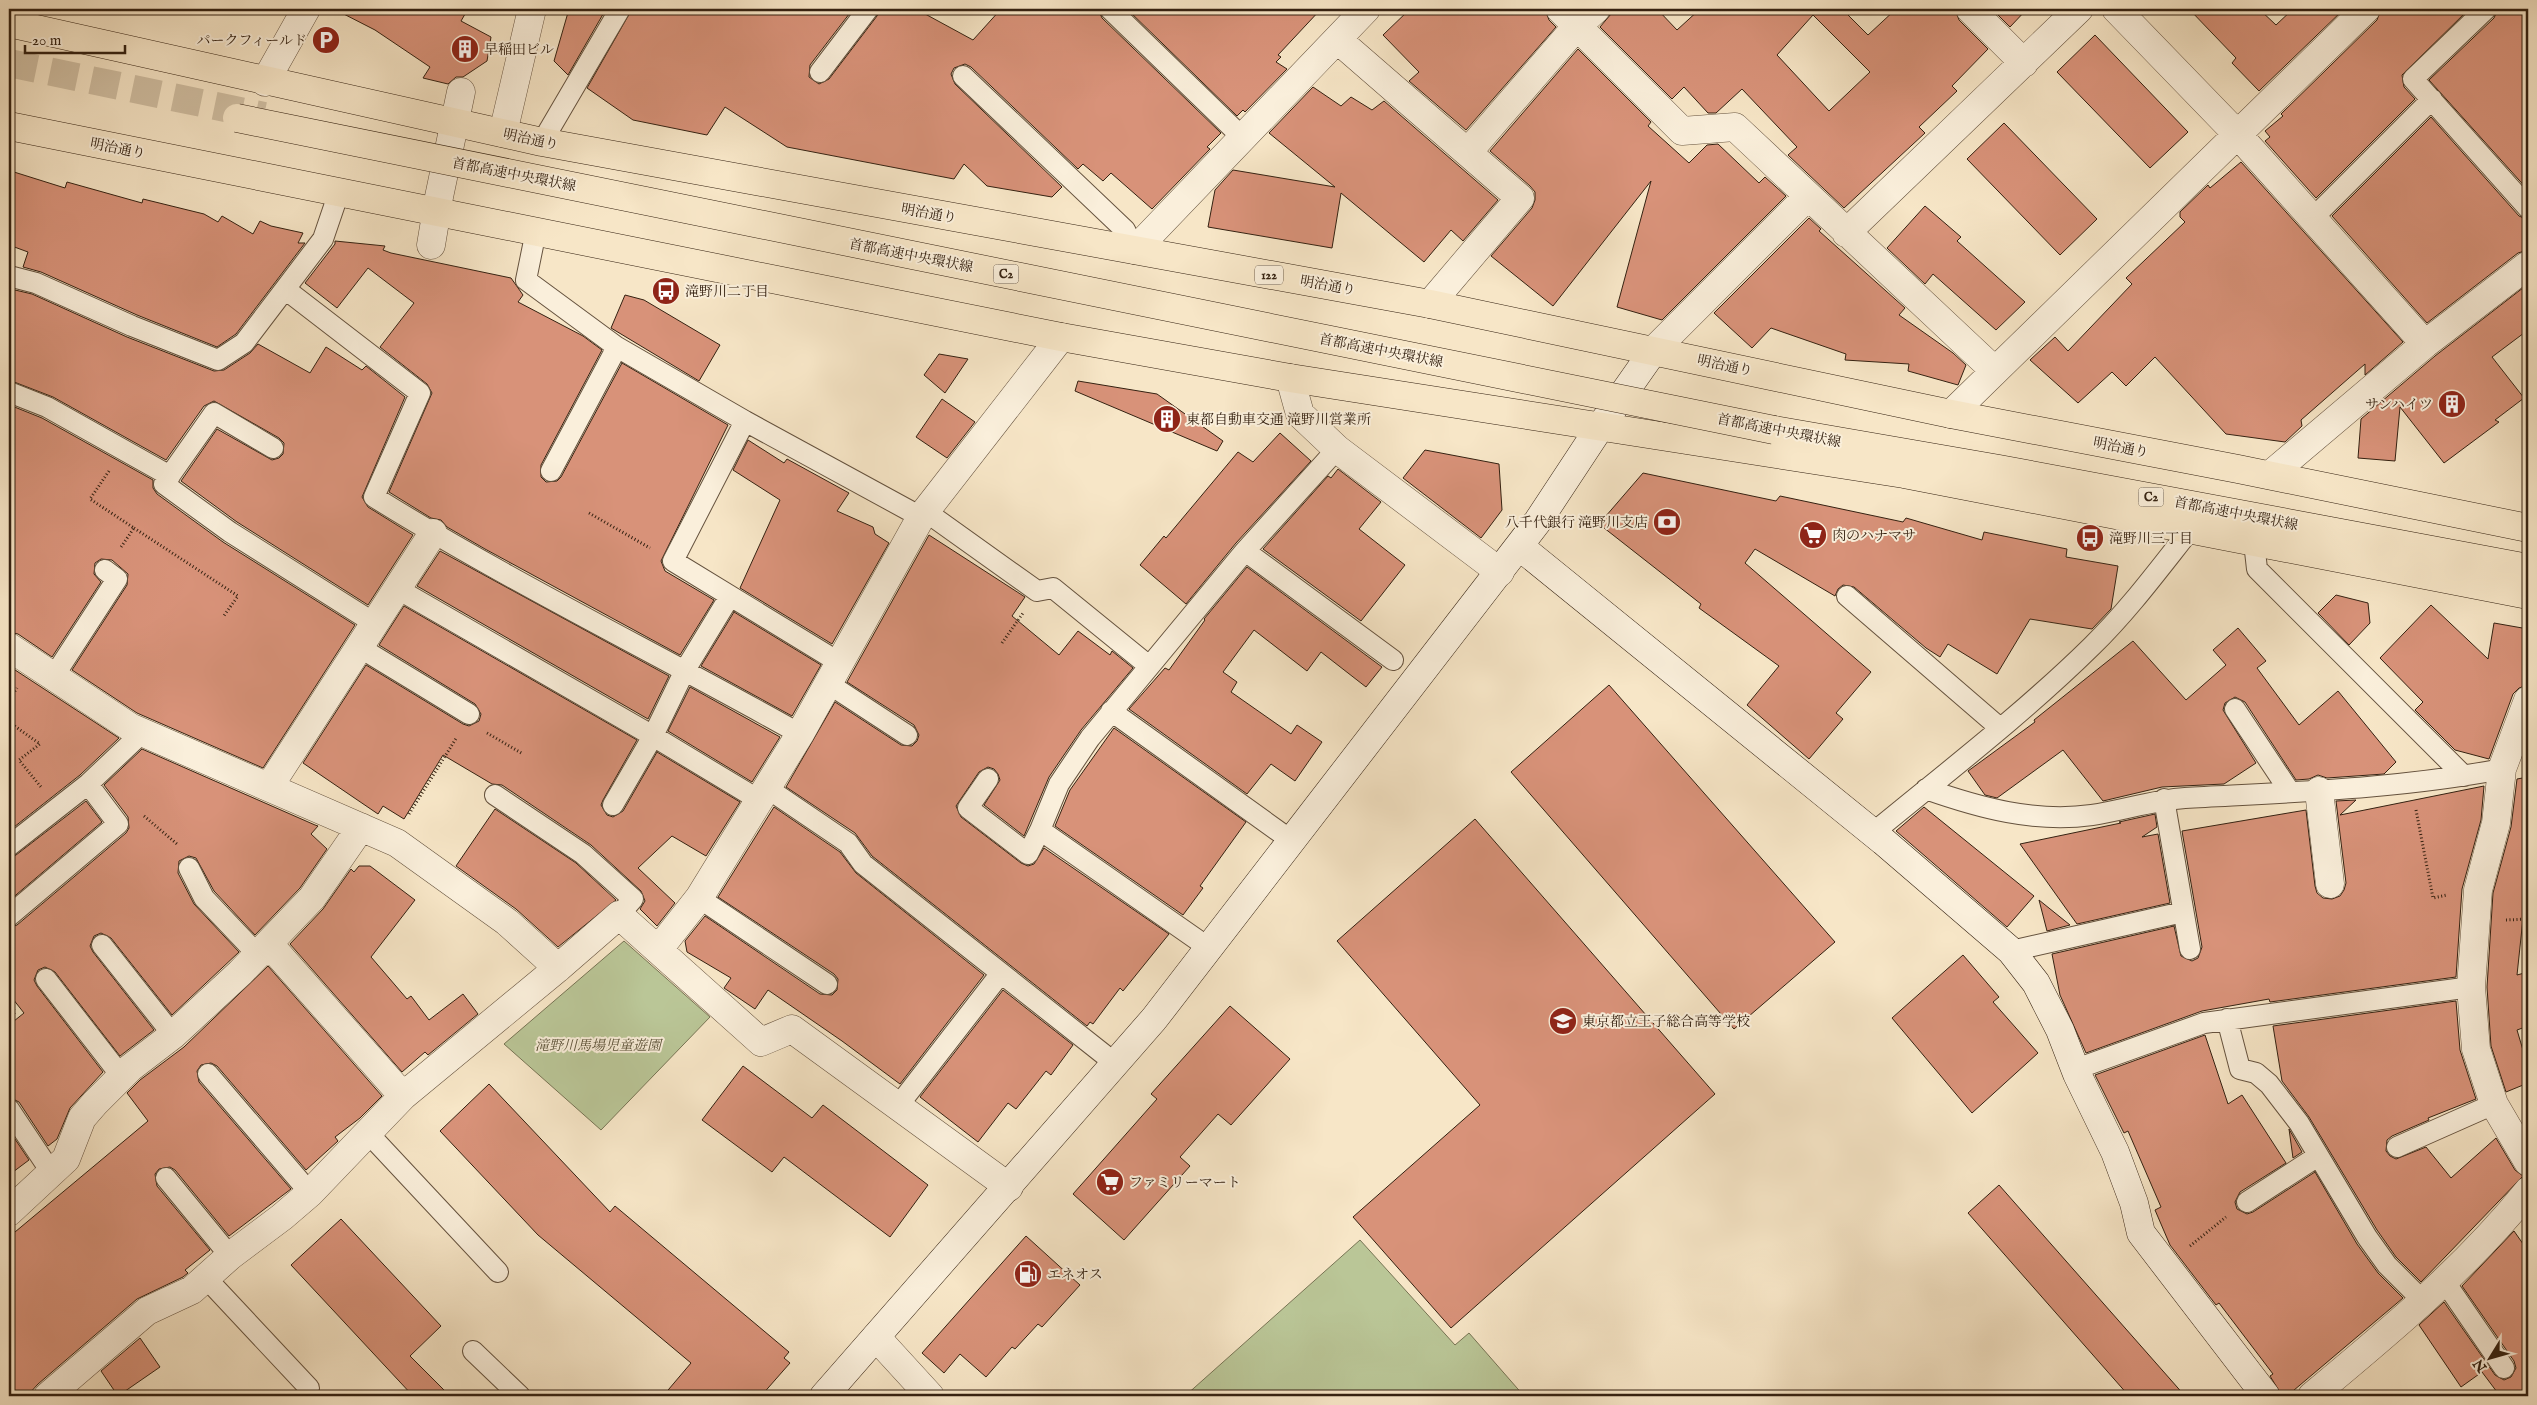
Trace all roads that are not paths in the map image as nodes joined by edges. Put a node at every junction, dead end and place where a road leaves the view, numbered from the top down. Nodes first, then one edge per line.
1 (306, 9) edge
2 (532, 9) edge
3 (620, 9) edge
4 (868, 9) edge
5 (1110, 9) edge
6 (1366, 9) edge
7 (1970, 9) edge
8 (2079, 9) edge
9 (2116, 9) edge
10 (2366, 9) edge
11 (2486, 9) edge
12 (1577, 14) edge
13 (9, 24) edge
14 (1338, 40) junction
15 (2024, 63) junction
16 (820, 72) dead end
17 (962, 76) dead end
18 (265, 82) junction
19 (461, 92) dead end
20 (2432, 99) junction
21 (237, 118) tunnel mouth
22 (455, 122) junction
23 (9, 126) edge
24 (503, 134) junction
25 (2239, 136) junction
26 (1243, 138) junction
27 (542, 142) junction
28 (1468, 152) junction
29 (339, 192) junction
30 (1807, 197) junction
31 (2528, 208) edge
32 (436, 212) junction
33 (2313, 218) junction
34 (536, 231) junction
35 (1846, 234) junction
36 (432, 245) dead end
37 (1135, 250) junction
38 (2528, 265) edge
39 (9, 276) edge
40 (285, 289) junction
41 (1430, 304) junction
42 (1061, 337) junction
43 (2425, 344) junction
44 (617, 347) junction
45 (1654, 350) junction
46 (1995, 371) junction
47 (1290, 378) junction
48 (9, 392) edge
49 (1950, 414) junction
50 (745, 420) junction
51 (1777, 421) dead end
52 (1600, 427) junction
53 (273, 448) dead end
54 (1338, 449) junction
55 (551, 471) dead end
56 (2270, 475) junction
57 (170, 476) junction
58 (923, 514) junction
59 (2528, 528) edge
60 (2190, 530) junction
61 (433, 533) junction
62 (2254, 542) junction
63 (1519, 546) junction
64 (1245, 551) junction
65 (2528, 560) edge
66 (2528, 568) edge
67 (105, 570) road end
68 (1500, 572) junction
69 (396, 588) junction
70 (2528, 595) edge
71 (730, 596) junction
72 (1847, 596) dead end
73 (374, 623) junction
74 (9, 647) edge
75 (359, 647) junction
76 (1393, 660) dead end
77 (1149, 666) junction
78 (685, 670) junction
79 (834, 673) junction
80 (54, 676) junction
81 (2528, 706) edge
82 (2235, 709) dead end
83 (1112, 711) junction
84 (468, 718) road end
85 (2000, 728) junction
86 (143, 732) junction
87 (800, 734) junction
88 (907, 735) dead end
89 (653, 736) junction
90 (2502, 769) junction
91 (2464, 776) junction
92 (988, 779) dead end
93 (88, 784) junction
94 (269, 787) junction
95 (1926, 789) junction
96 (2319, 791) junction
97 (2290, 792) junction
98 (763, 794) junction
99 (495, 795) dead end
100 (2164, 800) junction
101 (613, 805) dead end
102 (361, 827) junction
103 (1040, 830) junction
104 (1872, 833) junction
105 (1292, 841) junction
106 (9, 846) edge
107 (189, 868) road end
108 (2330, 884) dead end
109 (699, 898) junction
110 (2183, 912) junction
111 (619, 915) junction
112 (9, 916) edge
113 (102, 945) dead end
114 (1209, 948) junction
115 (264, 949) junction
116 (2190, 949) dead end
117 (658, 950) junction
118 (2011, 951) junction
119 (558, 968) junction
120 (1001, 973) junction
121 (46, 978) dead end
122 (827, 984) dead end
123 (2471, 987) junction
124 (2227, 1019) junction
125 (173, 1034) junction
126 (1116, 1064) junction
127 (2076, 1069) junction
128 (208, 1074) dead end
129 (122, 1077) junction
130 (403, 1096) junction
131 (2494, 1104) junction
132 (898, 1106) junction
133 (9, 1109) edge
134 (368, 1133) junction
135 (2396, 1147) dead end
136 (2318, 1156) junction
137 (2528, 1162) edge
138 (51, 1172) junction
139 (166, 1178) dead end
140 (1008, 1187) junction
141 (2528, 1191) edge
142 (310, 1193) junction
143 (2247, 1202) road end
144 (9, 1212) edge
145 (230, 1256) junction
146 (498, 1272) dead end
147 (206, 1278) junction
148 (2445, 1282) junction
149 (2424, 1302) junction
150 (876, 1337) junction
151 (473, 1352) dead end
152 (2504, 1368) dead end
153 (308, 1388) dead end
154 (48, 1396) edge
155 (520, 1396) edge
156 (824, 1396) edge
157 (930, 1396) edge
158 (2266, 1396) edge
159 (2312, 1396) edge

1 - 18 street
2 - 24 street
3 - 27 lane
4 - 16 lane
5 - 26 lane
6 - 14 street
7 - 15 street
8 - 15 street
9 - 25 street
10 - 25 street
11 - 20 lane
12 - 28 street
12 - 30 street
13 - 18 highway, 明治通り / 122
14 - 26 street
14 - 28 street
15 - 35 street
17 - 37 lane
18 - 22 highway, 明治通り / 122
19 - 22 street
20 - 31 lane
20 - 33 lane
21 - 66 highway, 首都高速中央環状線 / C2, bridge
22 - 24 highway, 明治通り / 122
22 - 32 street
23 - 29 highway, 明治通り
24 - 27 highway, 明治通り / 122
25 - 33 street
25 - 46 street
26 - 37 street
27 - 37 highway, 明治通り / 122
28 - 41 street
29 - 32 highway, 明治通り
29 - 40 lane
30 - 35 street
30 - 45 street
32 - 34 highway, 明治通り
32 - 36 street
33 - 43 street
34 - 42 highway, 明治通り
34 - 44 lane
35 - 46 street
37 - 41 highway, 明治通り / 122
38 - 43 street
39 - 40 lane
40 - 61 lane
41 - 45 highway, 明治通り / 122
42 - 47 highway, 明治通り
42 - 58 street
43 - 56 street
44 - 50 lane
44 - 55 lane
45 - 49 highway, 明治通り / 122
45 - 52 street
46 - 49 street
47 - 52 highway, 明治通り
47 - 54 street
48 - 57 lane
49 - 56 highway, 明治通り / 122
50 - 58 lane
50 - 71 lane
51 - 65 highway, 首都高速中央環状線 / C2
52 - 60 highway, 明治通り
52 - 63 street
53 - 57 lane
54 - 64 lane
54 - 68 street
56 - 59 highway, 明治通り / 122
57 - 73 lane
58 - 77 lane
58 - 79 street
60 - 62 highway, 明治通り
60 - 85 lane
61 - 69 street
61 - 78 lane
62 - 70 highway, 明治通り
62 - 91 lane
63 - 68 street
63 - 104 street
64 - 76 lane
64 - 77 lane
67 - 80 lane
68 - 105 street
69 - 73 street
69 - 89 lane
71 - 78 lane
71 - 79 lane
72 - 85 lane
73 - 75 street
74 - 80 street
75 - 84 lane
75 - 94 street
77 - 83 lane
78 - 87 lane
78 - 89 lane
79 - 87 street
79 - 88 lane
80 - 86 street
81 - 90 street
82 - 97 lane
83 - 103 lane
83 - 105 lane
85 - 95 lane
86 - 93 lane
86 - 94 street
87 - 98 street
89 - 98 lane
89 - 101 lane
90 - 91 lane
90 - 123 street
91 - 96 lane
92 - 103 lane
93 - 106 lane
93 - 112 lane
94 - 102 street
95 - 100 lane
95 - 104 lane
96 - 97 lane
96 - 108 street
97 - 100 lane
98 - 109 street
98 - 120 lane
99 - 111 lane
100 - 110 lane
102 - 115 street
102 - 119 street
103 - 114 lane
104 - 118 street
105 - 114 street
107 - 115 lane
109 - 117 street
109 - 122 lane
110 - 116 lane
110 - 118 lane
111 - 117 street
111 - 119 street
113 - 125 lane
114 - 126 street
115 - 125 street
115 - 130 street
117 - 132 street
118 - 127 street
119 - 130 street
120 - 126 lane
120 - 132 lane
121 - 129 lane
123 - 124 lane
123 - 131 street
124 - 127 lane
124 - 136 lane
125 - 129 street
126 - 140 street
127 - 158 street
128 - 142 lane
129 - 138 street
130 - 134 street
131 - 135 lane
131 - 137 street
132 - 140 street
133 - 138 lane
134 - 142 street
134 - 146 lane
136 - 143 lane
136 - 149 lane
138 - 144 street
139 - 145 lane
140 - 150 street
141 - 148 street
142 - 145 street
145 - 147 street
147 - 153 lane
147 - 154 street
148 - 149 street
148 - 152 lane
149 - 159 street
150 - 156 street
150 - 157 street
151 - 155 lane

